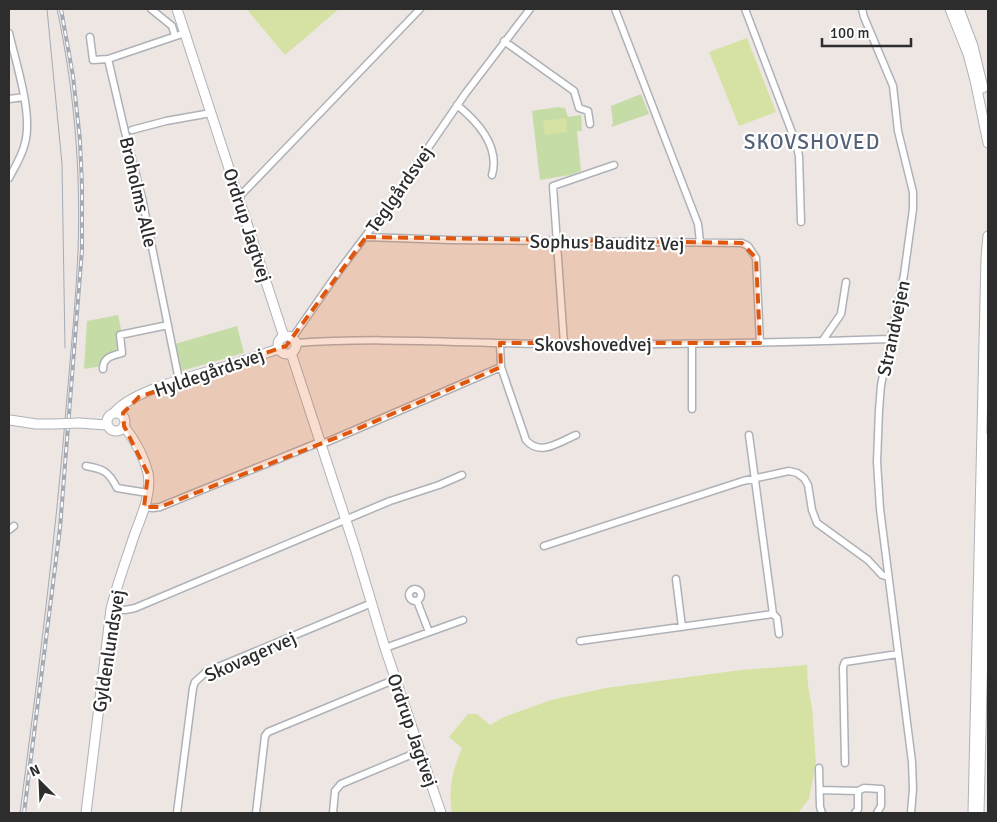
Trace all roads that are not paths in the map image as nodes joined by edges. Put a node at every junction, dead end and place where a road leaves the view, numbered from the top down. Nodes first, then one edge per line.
1 (152, 9) edge
2 (177, 9) edge
3 (420, 9) edge
4 (530, 9) edge
5 (615, 9) edge
6 (745, 9) edge
7 (862, 9) edge
8 (950, 9) edge
9 (959, 9) edge
10 (9, 33) edge
11 (185, 33) junction
12 (175, 36) junction
13 (90, 37) dead end
14 (504, 41) junction
15 (108, 59) junction
16 (24, 98) junction
17 (9, 99) edge
18 (458, 105) junction
19 (211, 112) junction
20 (988, 117) edge
21 (590, 124) dead end
22 (132, 130) dead end
23 (988, 143) edge
24 (614, 165) dead end
25 (492, 175) dead end
26 (9, 178) edge
27 (239, 198) junction
28 (801, 222) dead end
29 (988, 236) edge
30 (366, 237) junction
31 (556, 241) junction
32 (700, 242) junction
33 (846, 282) dead end
34 (168, 325) junction
35 (291, 339) junction
36 (890, 339) junction
37 (823, 340) junction
38 (760, 342) junction
39 (500, 344) junction
40 (564, 344) junction
41 (692, 345) junction
42 (279, 348) junction
43 (291, 353) junction
44 (502, 367) junction
45 (103, 369) dead end
46 (180, 380) junction
47 (692, 409) dead end
48 (9, 418) edge
49 (112, 418) junction
50 (122, 428) junction
51 (576, 435) dead end
52 (750, 435) dead end
53 (988, 438) edge
54 (321, 443) junction
55 (86, 466) dead end
56 (462, 475) dead end
57 (756, 478) junction
58 (148, 493) junction
59 (144, 507) junction
60 (346, 520) junction
61 (544, 546) dead end
62 (888, 577) junction
63 (676, 579) dead end
64 (417, 600) dead end
65 (372, 603) junction
66 (111, 609) junction
67 (773, 614) junction
68 (462, 620) dead end
69 (682, 627) junction
70 (429, 632) junction
71 (779, 634) dead end
72 (580, 641) dead end
73 (385, 648) junction
74 (898, 654) junction
75 (396, 679) junction
76 (420, 751) junction
77 (845, 763) dead end
78 (819, 768) dead end
79 (820, 790) junction
80 (858, 791) junction
81 (86, 813) edge
82 (177, 813) edge
83 (256, 813) edge
84 (333, 813) edge
85 (441, 813) edge
86 (822, 813) edge
87 (855, 813) edge
88 (877, 813) edge
89 (911, 813) edge
90 (973, 813) edge
91 (979, 813) edge

1 - 12 street
2 - 11 street, Ordrup Jagtvej
3 - 27 street
4 - 14 street, Teglgårdsvej
5 - 32 street
6 - 28 street
7 - 36 street, Strandvejen
8 - 23 street
9 - 20 street
10 - 16 street
11 - 12 street
11 - 19 street, Ordrup Jagtvej
12 - 15 street
13 - 15 street
14 - 18 street, Teglgårdsvej
14 - 21 street
15 - 34 street, Broholms Alle
16 - 17 street
16 - 26 street
18 - 25 street
18 - 30 street, Teglgårdsvej
19 - 22 street
19 - 27 street, Ordrup Jagtvej
24 - 31 street
27 - 35 street, Ordrup Jagtvej
29 - 90 street
30 - 31 street, Sophus Bauditz Vej
30 - 35 street, Teglgårdsvej
31 - 32 street, Sophus Bauditz Vej
31 - 40 street
32 - 38 street, Sophus Bauditz Vej
33 - 37 street
34 - 45 street
34 - 46 street, Broholms Alle
35 - 39 street, Skovshovedvej
35 - 42 street
35 - 43 street
36 - 37 street, Skovshovedvej
36 - 62 street, Strandvejen
37 - 38 street, Skovshovedvej
38 - 41 street, Skovshovedvej
39 - 40 street, Skovshovedvej
39 - 44 street
40 - 41 street, Skovshovedvej
41 - 47 street
42 - 43 street
42 - 46 street, Hyldegårdsvej
43 - 54 street, Ordrup Jagtvej
44 - 51 street
44 - 54 street
46 - 49 street, Hyldegårdsvej
48 - 49 street, bridge
49 - 50 street
49 - 50 street
50 - 58 street, Gyldenlundsvej
52 - 57 street
53 - 91 street
54 - 59 street
54 - 60 street, Ordrup Jagtvej
55 - 58 street
56 - 60 street
57 - 61 street
57 - 62 street
57 - 67 street
58 - 59 street, Gyldenlundsvej
59 - 66 street, Gyldenlundsvej
60 - 65 street, Ordrup Jagtvej
60 - 66 street
62 - 74 street, Strandvejen
63 - 69 street
64 - 70 street
65 - 73 street, Ordrup Jagtvej
65 - 82 street, Skovagervej
66 - 81 street, Gyldenlundsvej
67 - 69 street
67 - 71 street
68 - 70 street, Ordrup Jagtvej
69 - 72 street
70 - 73 street, Ordrup Jagtvej
73 - 75 street, Ordrup Jagtvej
74 - 77 street
74 - 89 street, Strandvejen
75 - 76 street, Ordrup Jagtvej
75 - 83 street
76 - 84 street
76 - 85 street, Ordrup Jagtvej
78 - 79 street
79 - 80 street
79 - 86 street
80 - 87 street
80 - 88 street

